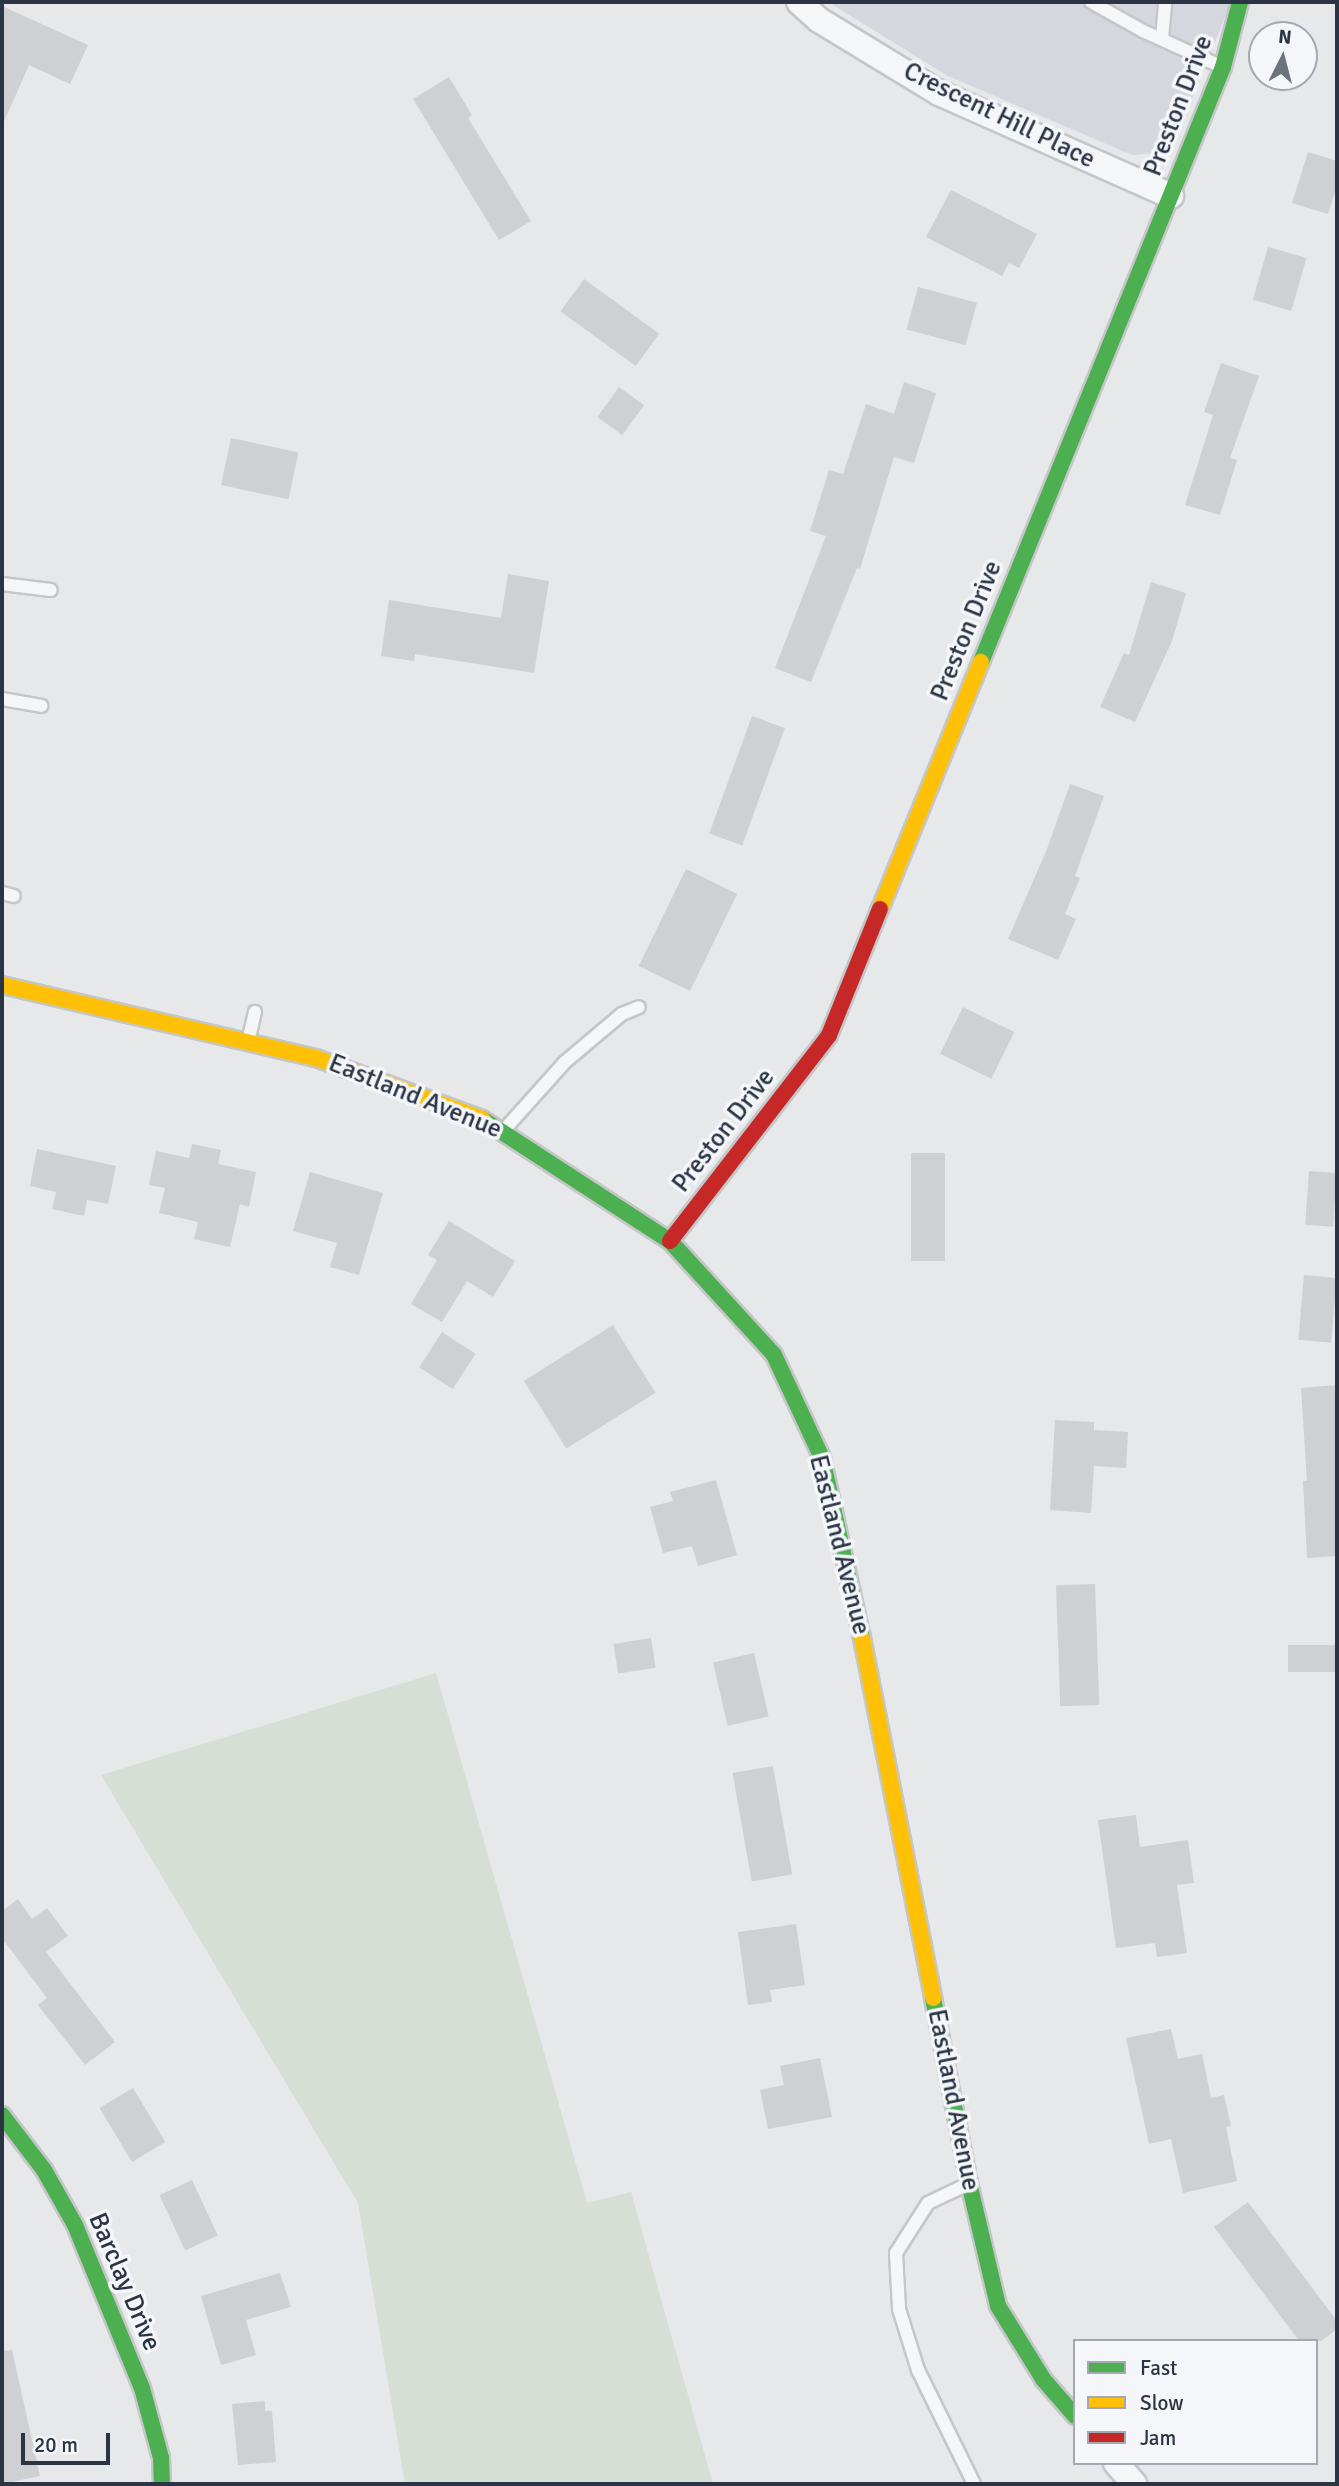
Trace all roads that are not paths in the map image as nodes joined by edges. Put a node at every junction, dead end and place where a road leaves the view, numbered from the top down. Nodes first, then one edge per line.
1 (799, 2) edge
2 (1091, 2) edge
3 (1165, 2) edge
4 (1240, 2) edge
5 (1161, 39) junction
6 (1223, 67) junction
7 (1171, 196) junction
8 (2, 584) edge
9 (51, 590) dead end
10 (2, 699) edge
11 (41, 706) dead end
12 (2, 985) edge
13 (639, 1007) dead end
14 (255, 1012) dead end
15 (248, 1042) junction
16 (504, 1130) junction
17 (670, 1241) junction
18 (2, 2115) edge
19 (969, 2183) junction
20 (1073, 2414) edge
21 (1118, 2465) edge
22 (162, 2484) edge
23 (974, 2484) edge
24 (1134, 2484) edge

1 - 7 street, Crescent Hill Place
2 - 5 lane
3 - 5 lane
4 - 6 street, Preston Drive
5 - 6 lane
6 - 7 street, Preston Drive
7 - 17 street, Preston Drive
8 - 9 lane
10 - 11 lane
12 - 15 street, Eastland Avenue
13 - 16 lane
14 - 15 lane
15 - 16 street, Eastland Avenue
16 - 17 street, Eastland Avenue
17 - 19 street, Eastland Avenue
18 - 22 street, Barclay Drive
19 - 20 street, Eastland Avenue
19 - 23 lane
21 - 24 street

